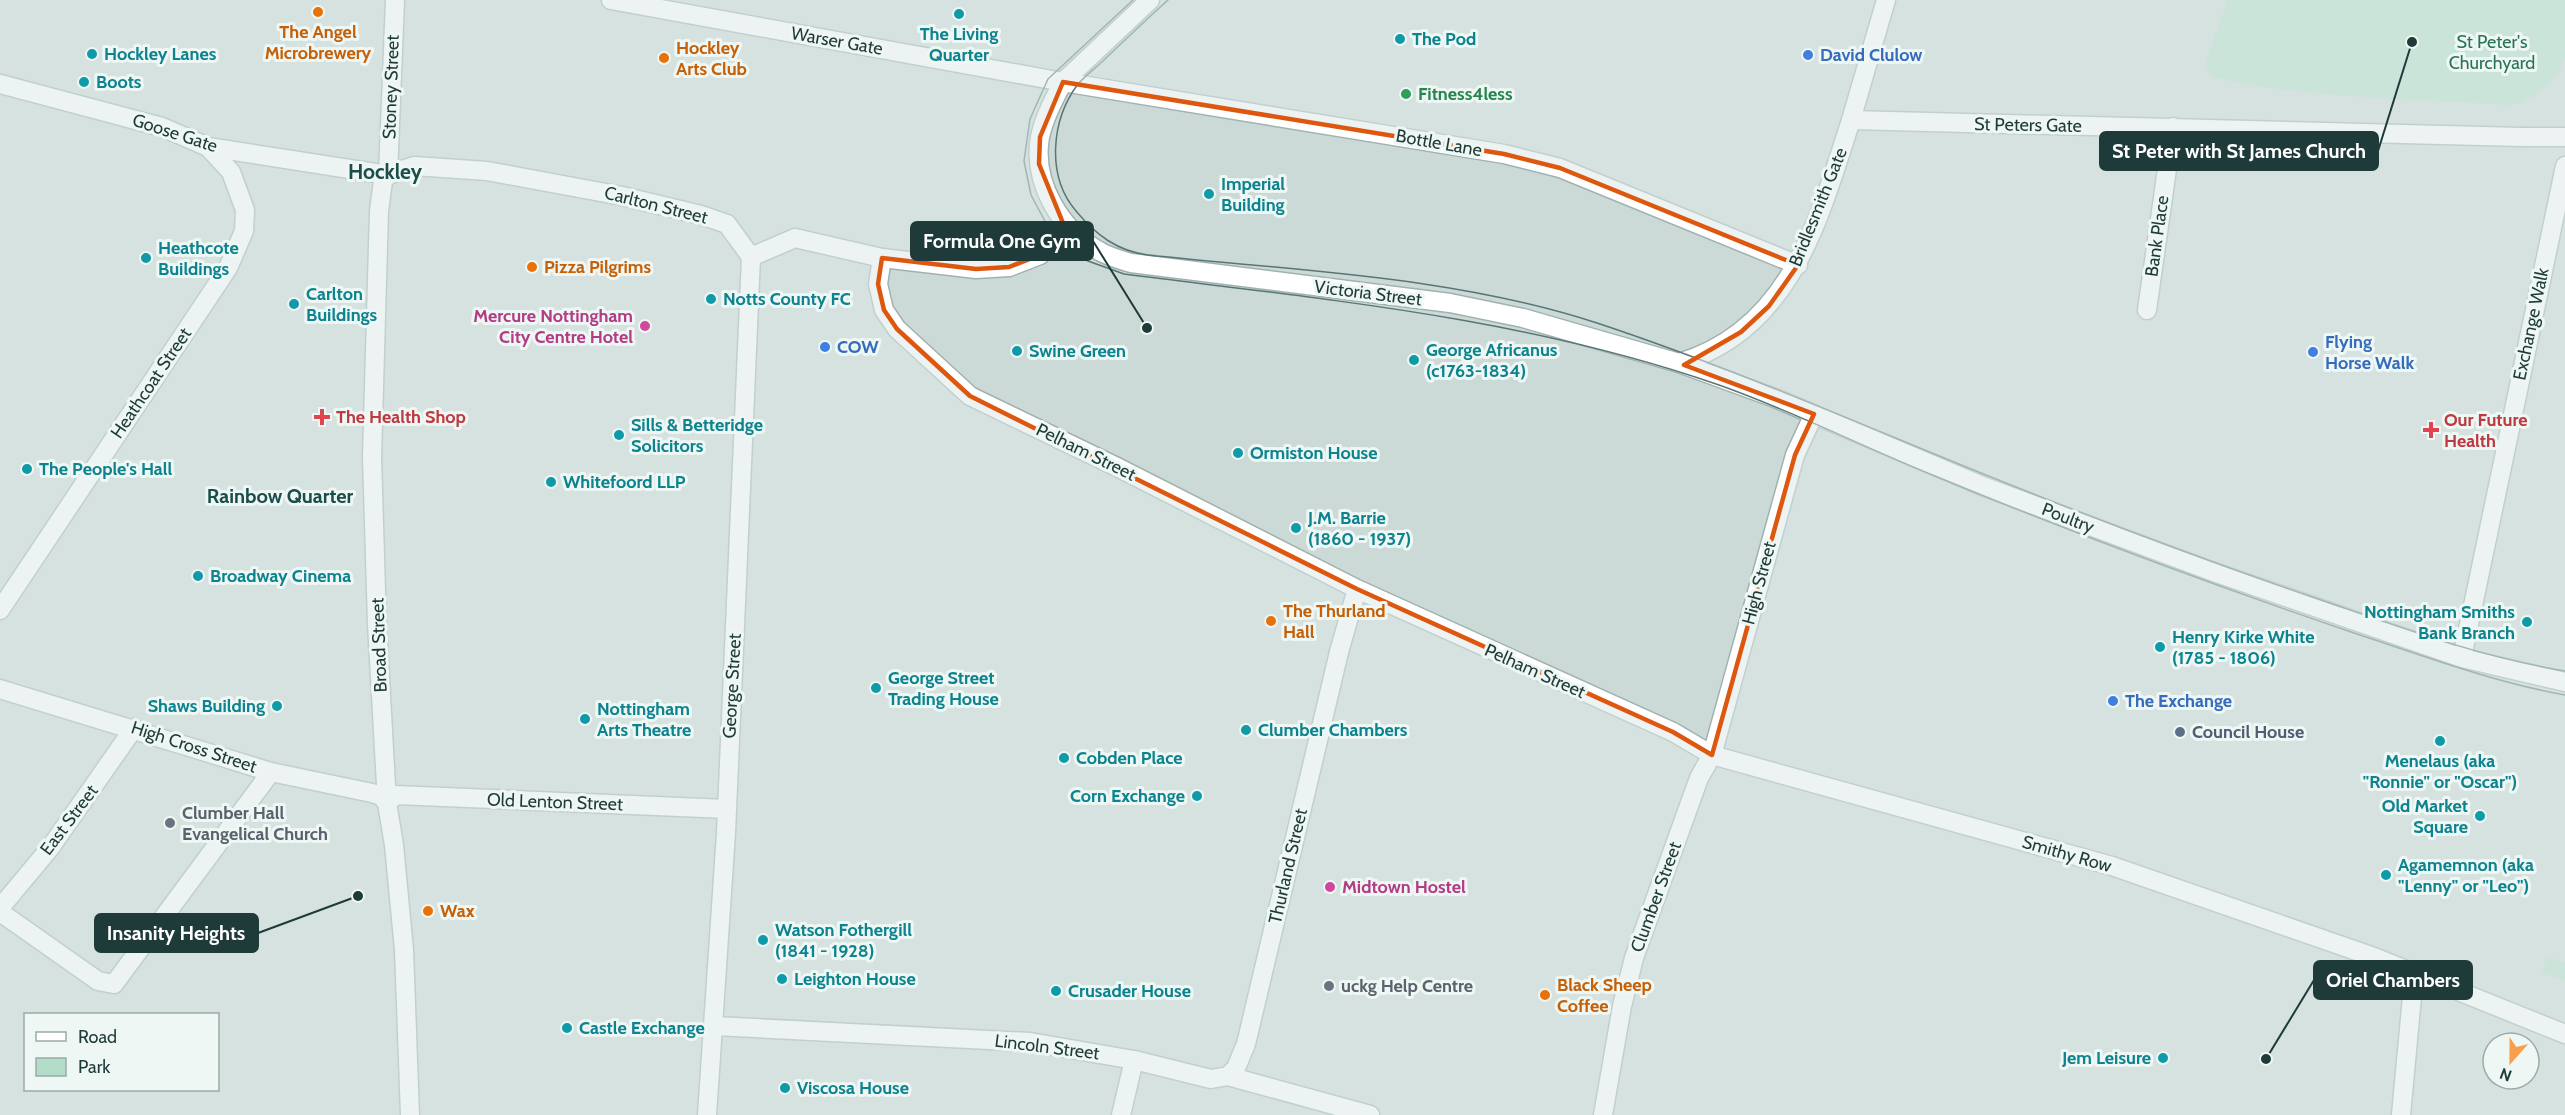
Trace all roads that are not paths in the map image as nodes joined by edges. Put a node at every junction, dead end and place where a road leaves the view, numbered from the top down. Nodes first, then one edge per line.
1 (395, 0) edge
2 (611, 0) edge
3 (617, 0) edge
4 (1150, 0) edge
5 (1886, 0) edge
6 (1063, 82) junction
7 (0, 84) edge
8 (1851, 120) junction
9 (2173, 127) junction
10 (2565, 137) edge
11 (208, 147) junction
12 (2565, 166) edge
13 (388, 175) junction
14 (1063, 223) junction
15 (751, 257) junction
16 (882, 258) junction
17 (1798, 265) junction
18 (2148, 310) dead end
19 (1679, 363) junction
20 (1814, 414) junction
21 (1357, 590) junction
22 (0, 610) edge
23 (2462, 658) junction
24 (2565, 682) edge
25 (0, 689) edge
26 (134, 728) junction
27 (1712, 755) junction
28 (271, 772) junction
29 (387, 803) junction
30 (727, 809) junction
31 (0, 910) edge
32 (2414, 975) junction
33 (715, 1026) junction
34 (2565, 1034) edge
35 (1134, 1060) junction
36 (1228, 1076) junction
37 (1327, 1109) edge
38 (410, 1115) edge
39 (707, 1115) edge
40 (1121, 1115) edge
41 (1370, 1115) edge
42 (1604, 1115) edge
43 (2401, 1115) edge

1 - 13 street, Stoney Street
2 - 3 street, Warser Gate
3 - 6 street, Warser Gate
4 - 6 street
5 - 8 street, Bridlesmith Gate
6 - 14 street
6 - 17 street, Bottle Lane
7 - 11 street, Goose Gate
8 - 9 street, St Peters Gate
8 - 17 street, Bridlesmith Gate
9 - 10 street, St Peters Gate
9 - 18 street, Bank Place
11 - 13 street, Goose Gate
11 - 22 street, Heathcoat Street
12 - 23 street, Exchange Walk
13 - 15 street, Carlton Street
13 - 29 street, Broad Street
14 - 16 street
14 - 19 street, Victoria Street
15 - 16 street
15 - 30 street, George Street
16 - 21 street, Pelham Street
17 - 19 street, Bridlesmith Gate
19 - 20 street, Poultry
20 - 23 street, Poultry
20 - 27 street, High Street
21 - 27 street, Pelham Street
21 - 36 street, Thurland Street
23 - 24 street, Poultry
25 - 26 street, High Cross Street
26 - 28 street, High Cross Street
26 - 31 street, East Street
27 - 32 street, Smithy Row
27 - 42 street, Clumber Street
28 - 29 street, High Cross Street
28 - 31 street
29 - 30 street, Old Lenton Street
29 - 38 street, Broad Street
30 - 33 street, George Street
32 - 34 street, Smithy Row
32 - 43 street
33 - 35 street, Lincoln Street
33 - 39 street, George Street
35 - 36 street, Lincoln Street
35 - 40 street
36 - 37 street, Lincoln Street
37 - 41 street, Lincoln Street

